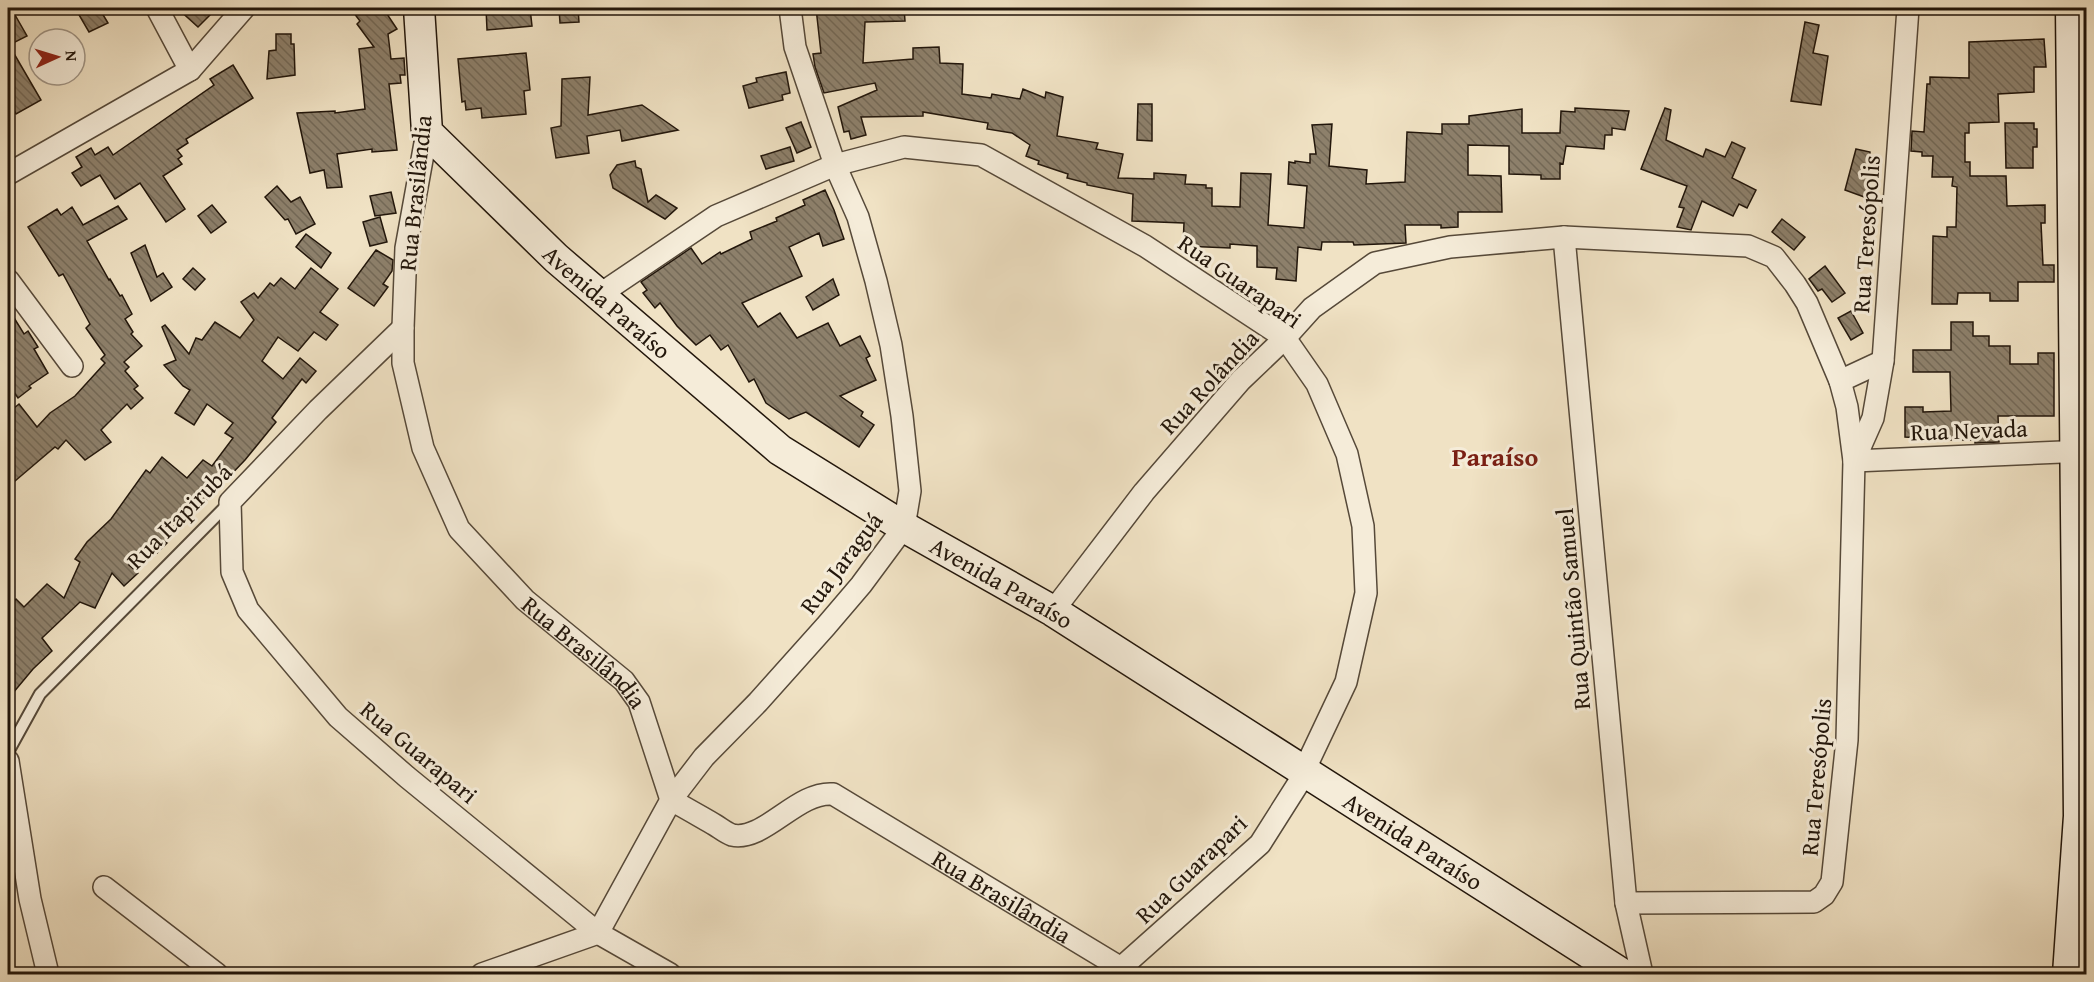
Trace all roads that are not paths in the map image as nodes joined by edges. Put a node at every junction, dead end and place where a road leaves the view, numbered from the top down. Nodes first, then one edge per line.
1 (157, 8) edge
2 (244, 8) edge
3 (419, 8) edge
4 (790, 8) edge
5 (1908, 8) edge
6 (2071, 8) edge
7 (190, 70) junction
8 (426, 132) junction
9 (835, 165) junction
10 (8, 174) edge
11 (1564, 237) junction
12 (1661, 242) joint
13 (8, 280) edge
14 (599, 295) junction
15 (403, 328) junction
16 (1285, 338) junction
17 (1882, 361) junction
18 (72, 366) dead end
19 (1840, 381) junction
20 (2081, 451) edge
21 (1854, 460) junction
22 (230, 502) junction
23 (904, 527) junction
24 (1053, 611) junction
25 (8, 752) edge
26 (8, 761) edge
27 (1305, 773) junction
28 (671, 800) junction
29 (104, 887) dead end
30 (1626, 903) junction
31 (598, 933) junction
32 (1122, 973) edge
33 (48, 975) edge
34 (217, 975) edge
35 (482, 975) edge
36 (670, 975) edge
37 (1622, 975) edge
38 (1642, 975) edge
39 (2068, 975) edge

1 - 7 street
2 - 7 street
3 - 8 main road, Rua Brasilândia
4 - 9 street, Rua Jaraguá
5 - 17 street, Rua Teresópolis
6 - 20 main road
7 - 10 street
8 - 14 main road, Avenida Paraíso
8 - 15 street, Rua Brasilândia
9 - 14 street, Rua Guarapari
9 - 16 street, Rua Guarapari
9 - 23 street, Rua Jaraguá
11 - 12 street, Rua Rolândia
11 - 16 street, Rua Rolândia
11 - 30 street, Rua Quintão Samuel
12 - 19 street, Rua Teresópolis
13 - 18 street
14 - 23 main road, Avenida Paraíso
15 - 22 street, Rua Itapirubá
15 - 28 street, Rua Brasilândia
16 - 24 street, Rua Rolândia
16 - 27 street, Rua Guarapari
17 - 19 street
17 - 21 street, Rua Teresópolis
19 - 21 street, Rua Teresópolis
20 - 21 street, Rua Nevada
20 - 39 main road
21 - 30 street, Rua Teresópolis
22 - 25 lane, Rua Itapirubá
22 - 31 street, Rua Guarapari
23 - 24 main road, Avenida Paraíso
23 - 28 street, Rua Jaraguá
24 - 27 main road, Avenida Paraíso
26 - 33 street
27 - 32 street, Rua Guarapari
27 - 37 main road, Avenida Paraíso
28 - 31 street, Rua Jaraguá
28 - 32 street, Rua Brasilândia
29 - 34 street
30 - 38 street, Rua Quintão Samuel
31 - 35 street
31 - 36 street, Rua Guarapari

